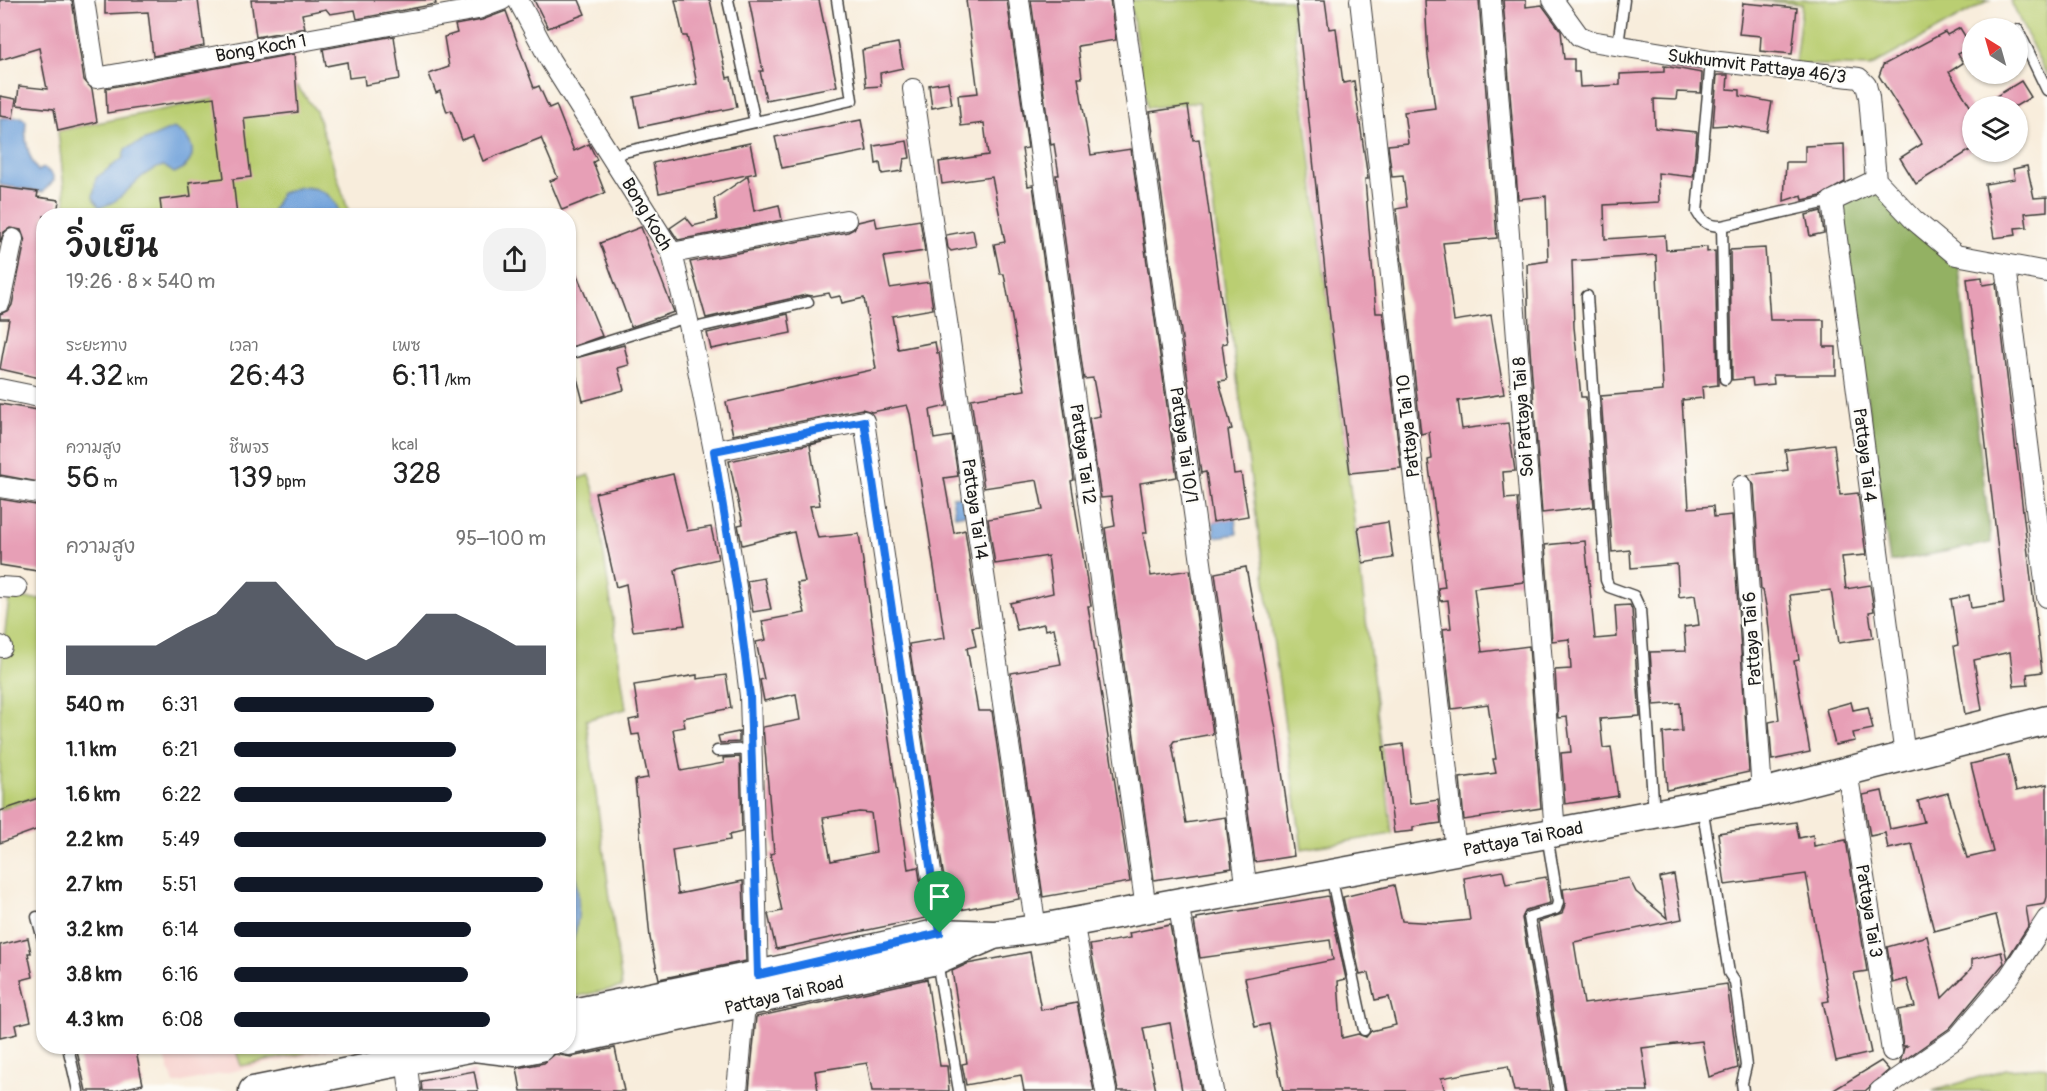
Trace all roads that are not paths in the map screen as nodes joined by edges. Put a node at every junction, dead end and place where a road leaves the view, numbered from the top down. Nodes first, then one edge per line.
1 (84, 0) edge
2 (502, 0) edge
3 (518, 0) edge
4 (728, 0) edge
5 (837, 0) edge
6 (1019, 0) edge
7 (1122, 0) edge
8 (1360, 0) edge
9 (1491, 0) edge
10 (1553, 0) edge
11 (1624, 0) edge
12 (1618, 45) junction
13 (2028, 51) edge
14 (1711, 61) junction
15 (913, 89) dead end
16 (2047, 90) edge
17 (755, 122) junction
18 (611, 155) junction
19 (1876, 180) junction
20 (1832, 201) junction
21 (846, 220) dead end
22 (1722, 226) junction
23 (13, 239) dead end
24 (672, 253) junction
25 (2006, 266) junction
26 (2047, 272) edge
27 (1587, 296) dead end
28 (0, 302) edge
29 (808, 302) dead end
30 (689, 323) junction
31 (576, 352) edge
32 (1725, 379) dead end
33 (0, 389) edge
34 (36, 396) edge
35 (714, 451) junction
36 (1742, 486) dead end
37 (0, 488) edge
38 (36, 493) edge
39 (2047, 597) edge
40 (2047, 720) edge
41 (752, 750) junction
42 (717, 751) dead end
43 (1905, 756) junction
44 (1847, 771) junction
45 (1762, 793) junction
46 (1702, 805) junction
47 (1654, 814) junction
48 (1551, 834) junction
49 (1456, 852) junction
50 (1331, 875) junction
51 (1247, 890) junction
52 (1178, 903) junction
53 (1146, 909) junction
54 (2047, 919) edge
55 (1073, 922) junction
56 (1036, 929) junction
57 (938, 947) junction
58 (758, 975) junction
59 (745, 1004) junction
60 (576, 1012) edge
61 (1364, 1030) dead end
62 (576, 1039) edge
63 (1892, 1051) dead end
64 (70, 1054) edge
65 (435, 1054) edge
66 (406, 1059) junction
67 (78, 1091) edge
68 (256, 1091) edge
69 (410, 1091) edge
70 (737, 1091) edge
71 (959, 1091) edge
72 (1106, 1091) edge
73 (1213, 1091) edge
74 (1559, 1091) edge
75 (1743, 1091) edge
76 (1880, 1091) edge

1 - 2 street, Bong Koch 1
3 - 18 street, Bong Koch
4 - 17 lane
5 - 17 lane
6 - 53 street, Pattaya Tai 12
7 - 51 street, Pattaya Tai 10/1
8 - 49 street, Pattaya Tai 10
9 - 48 street, Soi Pattaya Tai 8
10 - 12 street, Sukhumvit Pattaya 46/3
11 - 12 lane
12 - 14 street, Sukhumvit Pattaya 46/3
13 - 16 lane
14 - 19 street, Sukhumvit Pattaya 46/3
14 - 22 lane
15 - 56 street, Pattaya Tai 14
17 - 18 lane
18 - 24 street, Bong Koch
19 - 20 street
19 - 25 street
20 - 22 lane
20 - 43 street, Pattaya Tai 4
21 - 24 street
22 - 32 lane
23 - 28 street
24 - 30 street, Bong Koch
25 - 26 street
25 - 39 street
27 - 47 lane
29 - 30 lane
30 - 31 lane
30 - 35 street, Bong Koch
33 - 34 street
35 - 41 street, Bong Koch
35 - 57 street
36 - 45 street, Pattaya Tai 6
37 - 38 street
40 - 43 main road, Pattaya Tai Road
41 - 42 lane
41 - 58 street, Bong Koch
43 - 44 main road, Pattaya Tai Road
44 - 45 main road, Pattaya Tai Road
44 - 63 street, Pattaya Tai 3
45 - 46 main road, Pattaya Tai Road
46 - 47 main road, Pattaya Tai Road
46 - 75 lane
47 - 48 main road, Pattaya Tai Road
48 - 49 main road, Pattaya Tai Road
48 - 74 lane
49 - 50 main road, Pattaya Tai Road
50 - 51 main road, Pattaya Tai Road
50 - 61 lane
51 - 52 main road, Pattaya Tai Road
52 - 53 main road, Pattaya Tai Road
52 - 73 street
53 - 55 main road, Pattaya Tai Road
54 - 76 street
55 - 56 main road, Pattaya Tai Road
55 - 72 street
56 - 57 main road, Pattaya Tai Road
57 - 58 main road, Pattaya Tai Road
57 - 59 main road, Pattaya Tai Road
57 - 71 lane
58 - 60 main road, Pattaya Tai Road
59 - 62 main road, Pattaya Tai Road
59 - 70 street
64 - 67 lane
65 - 66 main road
66 - 68 main road
66 - 69 street

